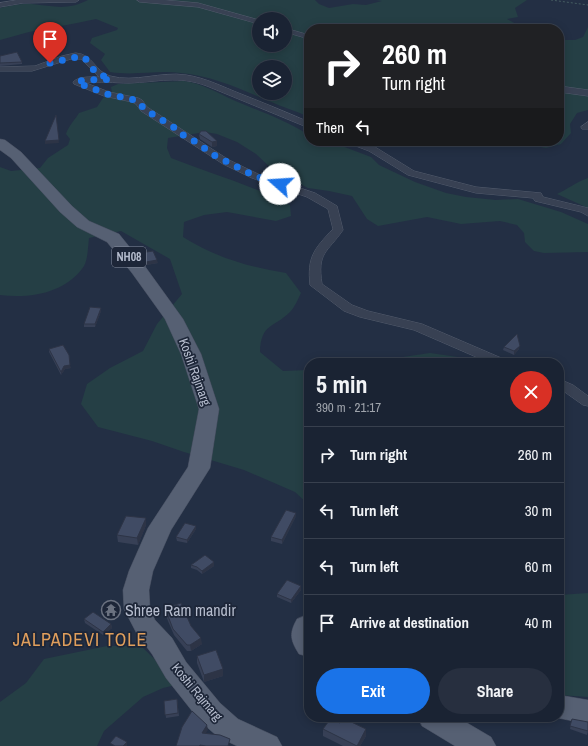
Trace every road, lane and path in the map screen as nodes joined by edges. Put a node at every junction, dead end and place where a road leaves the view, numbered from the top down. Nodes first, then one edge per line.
1 (76, 0) edge
2 (140, 0) edge
3 (551, 0) edge
4 (0, 5) edge
5 (588, 6) edge
6 (252, 20) edge
7 (292, 32) edge
8 (304, 36) edge
9 (0, 69) edge
10 (111, 79) junction
11 (564, 90) edge
12 (588, 93) edge
13 (304, 123) edge
14 (0, 143) edge
15 (364, 146) edge
16 (588, 212) edge
17 (489, 358) edge
18 (564, 386) edge
19 (588, 402) edge
20 (564, 708) edge
21 (588, 712) edge
22 (440, 722) edge
23 (268, 746) edge
24 (481, 746) edge

1 - 4 street
2 - 6 street
3 - 5 path
7 - 8 street
9 - 10 street
10 - 13 street
10 - 17 street
11 - 12 street
14 - 23 main road, Koshi Rajmarg / NH08
15 - 16 street
18 - 19 street
20 - 21 main road
22 - 24 main road

